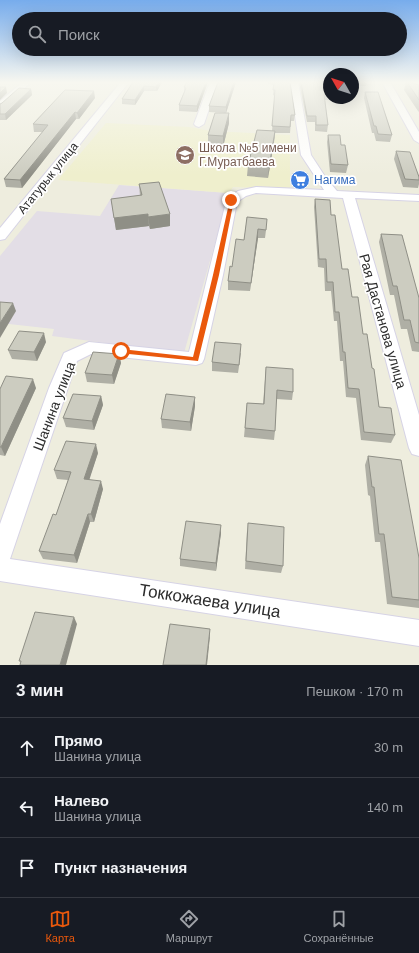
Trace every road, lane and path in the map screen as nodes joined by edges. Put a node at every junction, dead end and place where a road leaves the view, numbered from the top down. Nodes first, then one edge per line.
1 (100, 113) edge
2 (203, 113) edge
3 (299, 113) edge
4 (404, 113) edge
5 (199, 124) dead end
6 (419, 140) edge
7 (341, 194) junction
8 (419, 198) edge
9 (0, 236) edge
10 (419, 448) edge
11 (0, 556) edge
12 (0, 569) edge
13 (419, 632) edge

1 - 9 street, Ататурык улица
2 - 5 street
3 - 7 street, Рая Дастанова улица
4 - 6 street
7 - 8 street
7 - 10 street, Рая Дастанова улица
7 - 11 street, Шанина улица
12 - 13 street, Токкожаева улица

